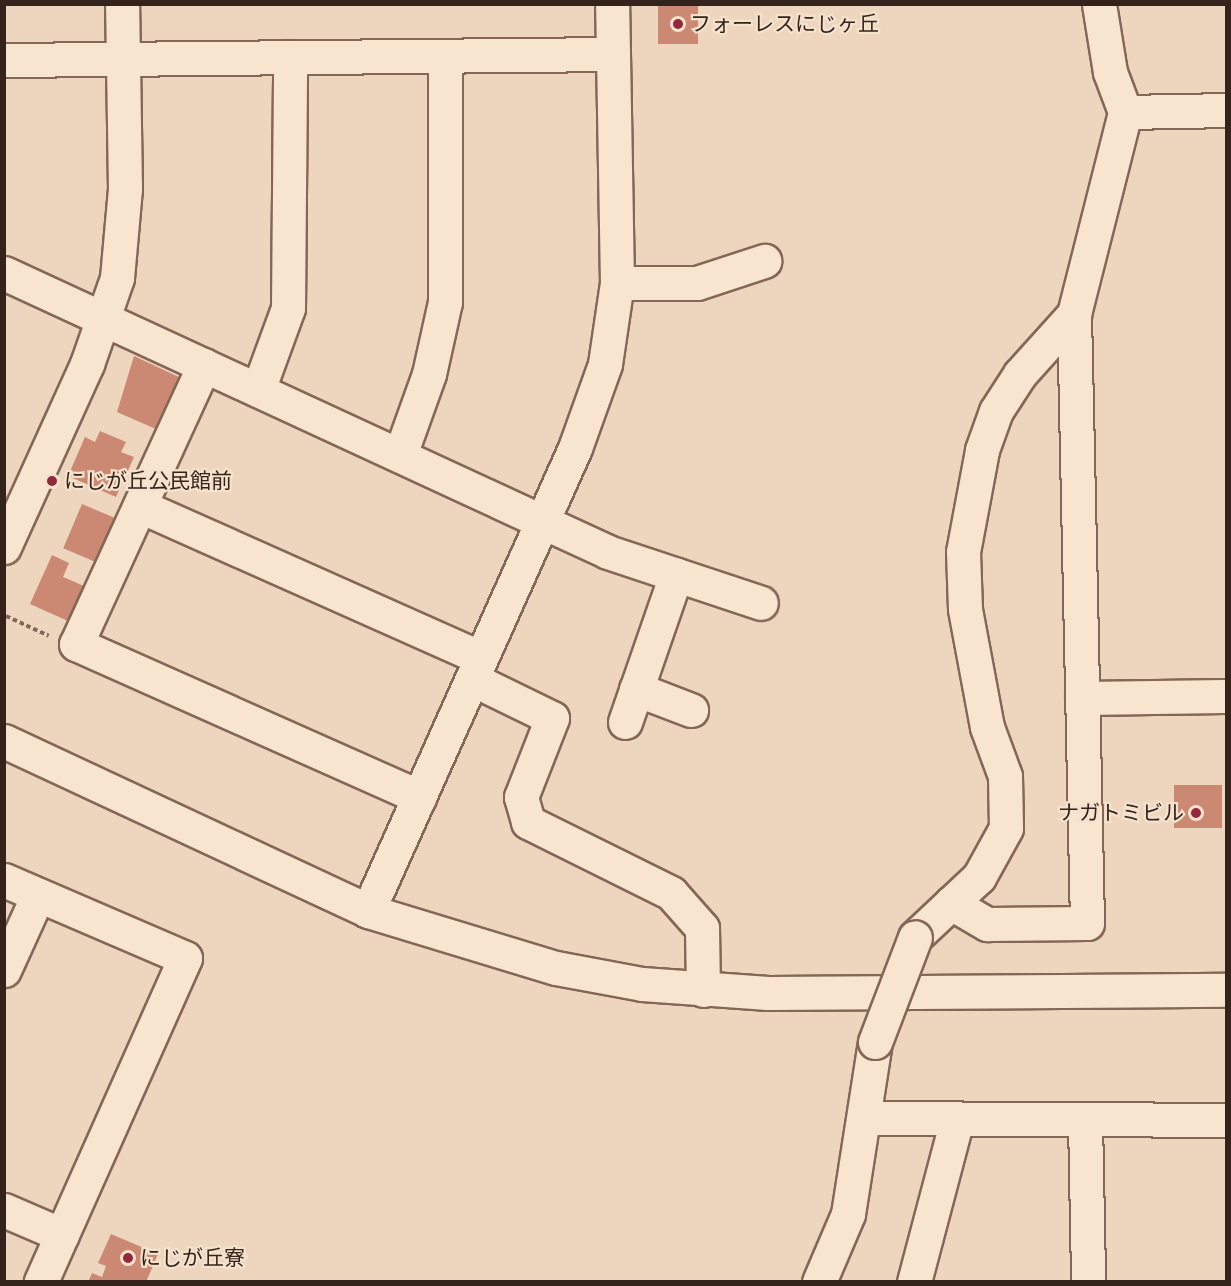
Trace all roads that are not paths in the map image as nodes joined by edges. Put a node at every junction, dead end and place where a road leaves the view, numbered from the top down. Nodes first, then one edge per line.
1 (122, 4) edge
2 (612, 4) edge
3 (1099, 4) edge
4 (613, 54) junction
5 (445, 56) junction
6 (290, 57) junction
7 (123, 59) junction
8 (4, 60) edge
9 (1227, 110) edge
10 (1125, 112) junction
11 (764, 261) dead end
12 (4, 273) edge
13 (617, 283) junction
14 (1074, 314) junction
15 (104, 319) junction
16 (204, 365) junction
17 (258, 390) junction
18 (400, 456) junction
19 (140, 506) junction
20 (542, 521) junction
21 (4, 547) edge
22 (676, 575) junction
23 (761, 603) dead end
24 (476, 669) junction
25 (636, 689) junction
26 (1227, 696) edge
27 (1082, 698) junction
28 (691, 710) dead end
29 (625, 722) dead end
30 (4, 741) edge
31 (419, 797) junction
32 (4, 880) edge
33 (38, 895) junction
34 (951, 903) junction
35 (368, 911) junction
36 (4, 970) edge
37 (703, 990) junction
38 (1227, 990) edge
39 (864, 1118) junction
40 (957, 1119) junction
41 (1085, 1119) junction
42 (1227, 1120) edge
43 (4, 1210) edge
44 (62, 1235) junction
45 (41, 1281) edge
46 (819, 1281) edge
47 (914, 1281) edge
48 (1088, 1281) edge

1 - 7 street
2 - 4 street
3 - 10 street
4 - 5 street
4 - 13 street
5 - 6 street
5 - 18 street
6 - 7 street
6 - 17 street
7 - 8 street
7 - 15 street
9 - 10 street
10 - 14 street
11 - 13 street
12 - 15 street
13 - 20 street
14 - 27 street
14 - 34 street
15 - 16 street
15 - 21 street
16 - 17 street
16 - 19 street
17 - 18 street
18 - 20 street
19 - 24 street
19 - 31 street
20 - 22 street
20 - 24 street
22 - 23 street
22 - 25 street
24 - 31 street
24 - 37 street
25 - 28 street
25 - 29 street
26 - 27 street
27 - 34 street
30 - 35 street
31 - 35 street
32 - 33 street
33 - 36 street
33 - 44 street
34 - 39 street, bridge
35 - 37 street
37 - 38 street
39 - 40 street
39 - 46 street
40 - 41 street
40 - 47 street
41 - 42 street
41 - 48 street
43 - 44 street
44 - 45 street

